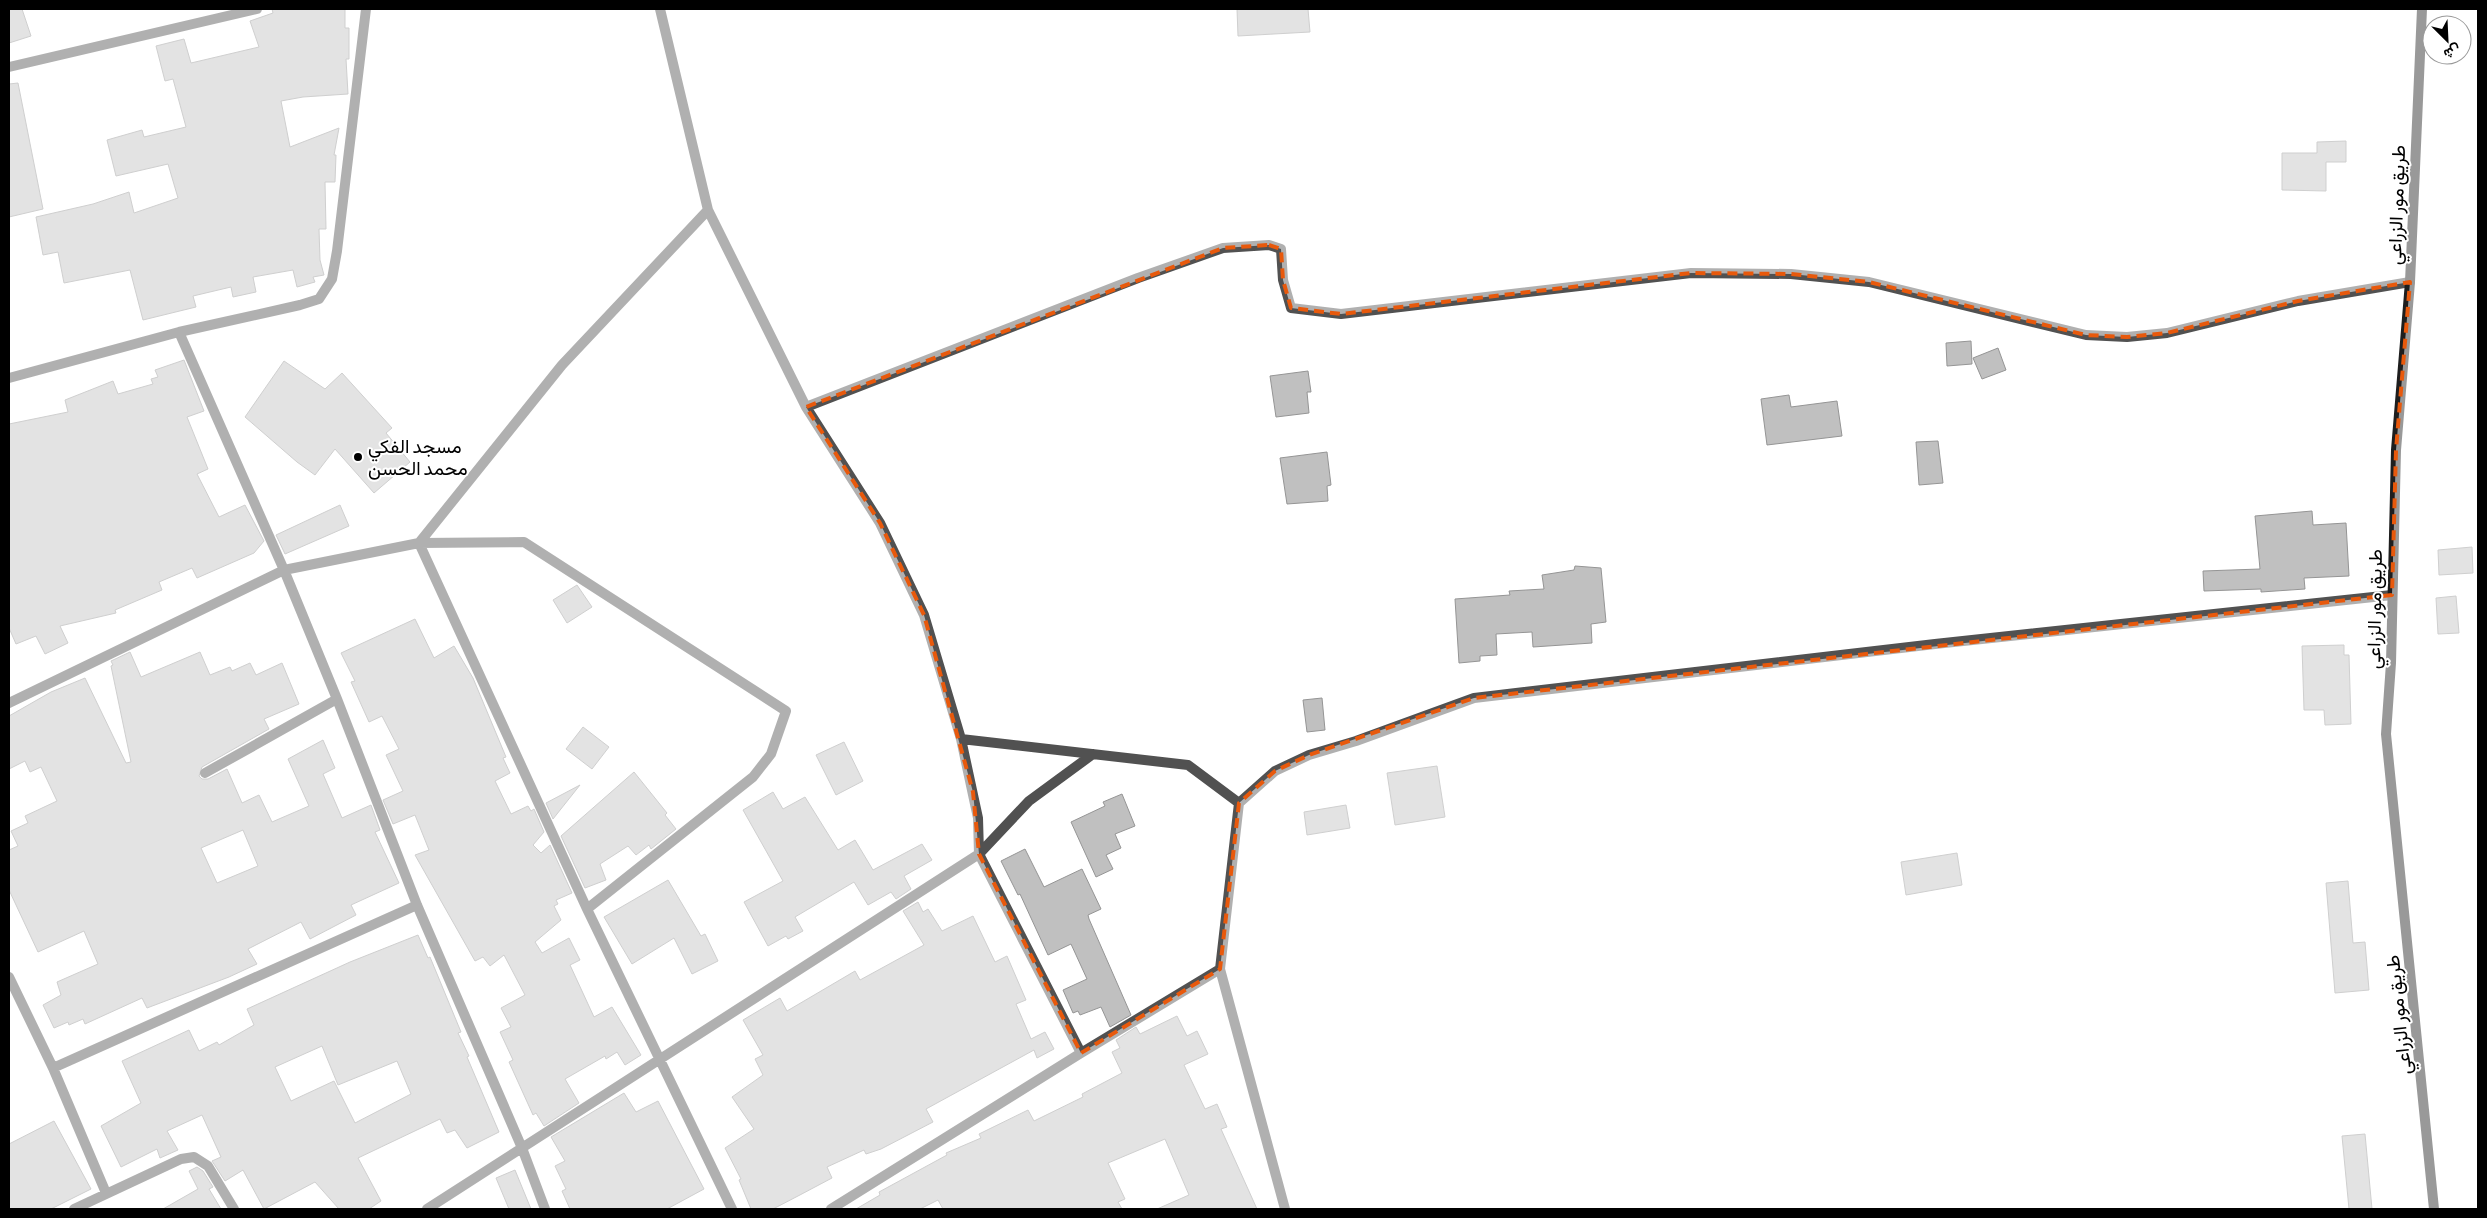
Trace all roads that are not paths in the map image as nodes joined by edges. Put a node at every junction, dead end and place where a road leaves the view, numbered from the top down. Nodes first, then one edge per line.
1 (257, 9) edge
2 (366, 9) edge
3 (660, 9) edge
4 (2422, 9) edge
5 (9, 67) edge
6 (708, 210) junction
7 (2410, 282) junction
8 (179, 332) junction
9 (9, 378) edge
10 (806, 407) junction
11 (419, 543) junction
12 (284, 570) junction
13 (2392, 595) junction
14 (337, 699) junction
15 (9, 702) edge
16 (961, 739) junction
17 (1094, 754) junction
18 (205, 773) dead end
19 (1239, 803) junction
20 (979, 854) junction
21 (417, 905) junction
22 (587, 909) junction
23 (1220, 969) junction
24 (9, 977) edge
25 (1081, 1053) junction
26 (659, 1060) junction
27 (53, 1068) junction
28 (522, 1148) junction
29 (106, 1193) junction
30 (74, 1209) edge
31 (234, 1209) edge
32 (427, 1209) edge
33 (545, 1209) edge
34 (732, 1209) edge
35 (830, 1209) edge
36 (1285, 1209) edge
37 (2434, 1209) edge

1 - 5 street
2 - 8 street
3 - 6 street
4 - 7 street, طريق مور الزراعي
6 - 10 street
6 - 11 street
7 - 10 street
7 - 13 street, طريق مور الزراعي
8 - 9 street
8 - 12 street
10 - 16 street
11 - 12 street
11 - 22 street
11 - 22 street
12 - 14 street
12 - 15 street
13 - 19 street
13 - 37 street, طريق مور الزراعي
14 - 18 street
14 - 21 street
16 - 17 street
16 - 20 street
17 - 19 street
17 - 20 street
19 - 23 street
20 - 25 street
20 - 26 street
21 - 27 street
21 - 28 street
22 - 26 street
23 - 25 street
23 - 36 street
24 - 27 street
25 - 35 street
26 - 28 street
26 - 34 street
27 - 29 street
28 - 32 street
28 - 33 street
29 - 30 street
29 - 31 street

